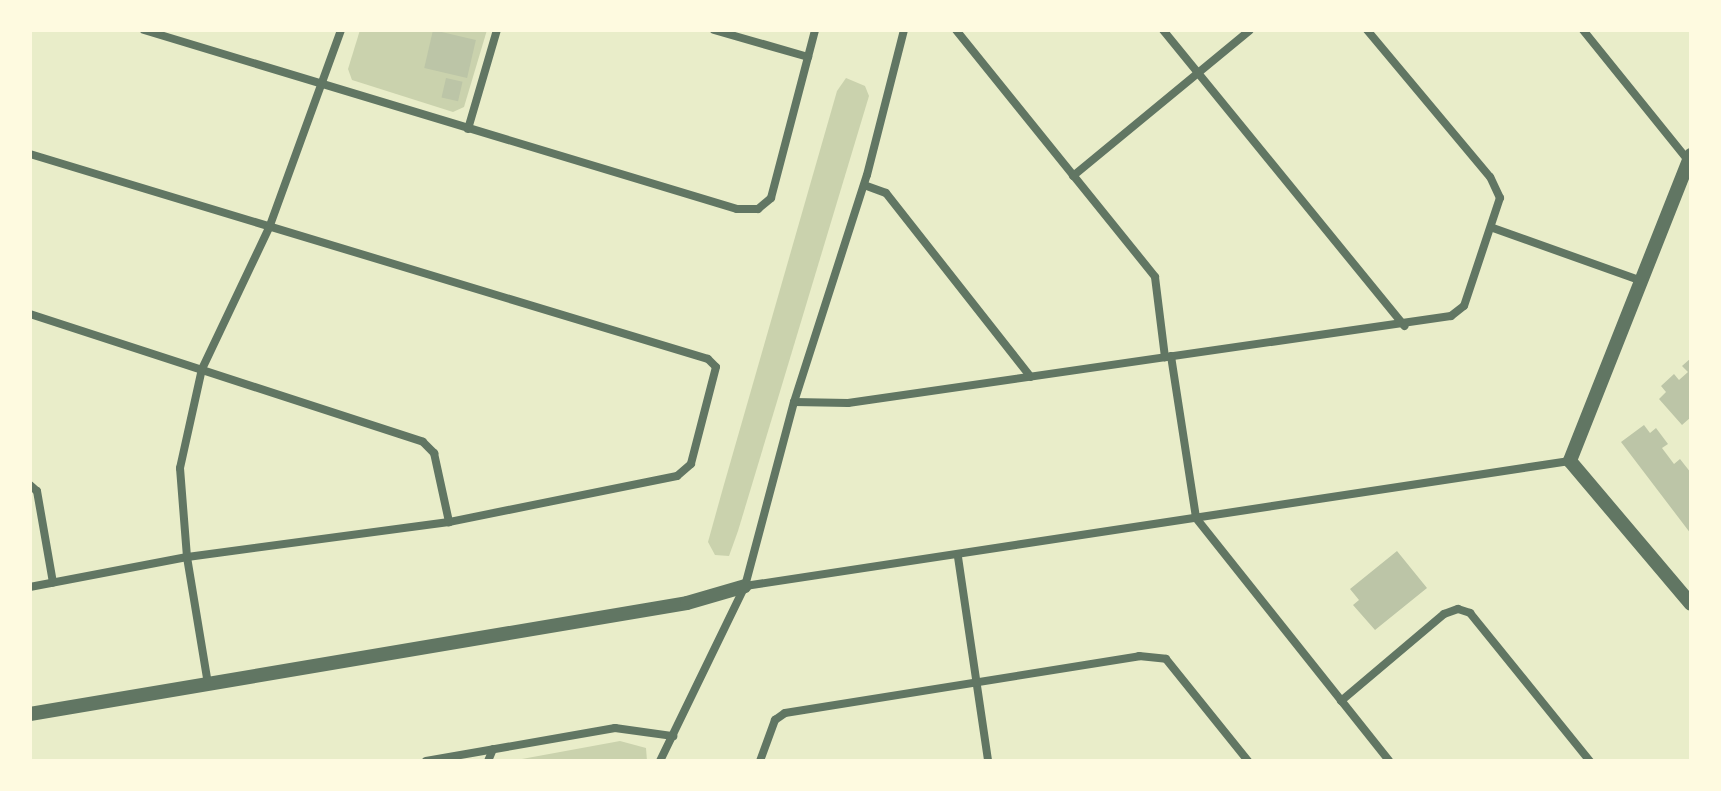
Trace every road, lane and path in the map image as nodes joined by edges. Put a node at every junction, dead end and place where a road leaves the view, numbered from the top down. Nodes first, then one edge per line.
1 (144, 30) edge
2 (341, 30) edge
3 (497, 30) edge
4 (714, 30) edge
5 (815, 30) edge
6 (904, 30) edge
7 (956, 30) edge
8 (1163, 30) edge
9 (1250, 30) edge
10 (1367, 30) edge
11 (1583, 30) edge
12 (808, 57) junction
13 (1198, 73) junction
14 (324, 83) junction
15 (468, 129) junction
16 (30, 154) edge
17 (1690, 160) edge
18 (1073, 176) junction
19 (864, 185) junction
20 (269, 228) junction
21 (1493, 228) junction
22 (1642, 281) junction
23 (30, 314) edge
24 (1404, 326) junction
25 (1168, 357) junction
26 (202, 369) junction
27 (1031, 377) junction
28 (794, 402) junction
29 (1570, 461) junction
30 (30, 485) edge
31 (1196, 518) junction
32 (449, 522) junction
33 (187, 557) junction
34 (958, 557) junction
35 (53, 583) junction
36 (745, 586) junction
37 (30, 587) edge
38 (1691, 604) edge
39 (976, 680) junction
40 (208, 684) junction
41 (1341, 701) junction
42 (30, 714) edge
43 (673, 736) junction
44 (493, 749) junction
45 (426, 761) edge
46 (488, 761) edge
47 (660, 761) edge
48 (760, 761) edge
49 (988, 761) edge
50 (1248, 761) edge
51 (1389, 761) edge
52 (1590, 761) edge

1 - 14 street
2 - 14 street
3 - 15 street
4 - 12 street
5 - 12 street
6 - 19 street
7 - 18 street
8 - 13 street
9 - 13 street
10 - 21 street
11 - 17 street
12 - 15 street
13 - 18 street
13 - 24 street
14 - 15 street
14 - 20 street
16 - 20 street
17 - 22 street
18 - 25 street
19 - 27 street
19 - 28 street
20 - 26 street
20 - 32 street
21 - 22 street
21 - 24 street
22 - 29 street
23 - 26 street
24 - 25 street
25 - 27 street
25 - 31 street
26 - 32 street
26 - 33 street
27 - 28 street
28 - 36 street
29 - 31 street
29 - 38 street
30 - 35 street
31 - 34 street
31 - 41 street
32 - 33 street
33 - 35 street
33 - 40 street
34 - 36 street
34 - 39 street
35 - 37 street
36 - 40 street
36 - 43 street
39 - 48 street
39 - 49 street
39 - 50 street
40 - 42 street
41 - 51 street
41 - 52 street
43 - 44 street
43 - 47 street
44 - 45 street
44 - 46 street

